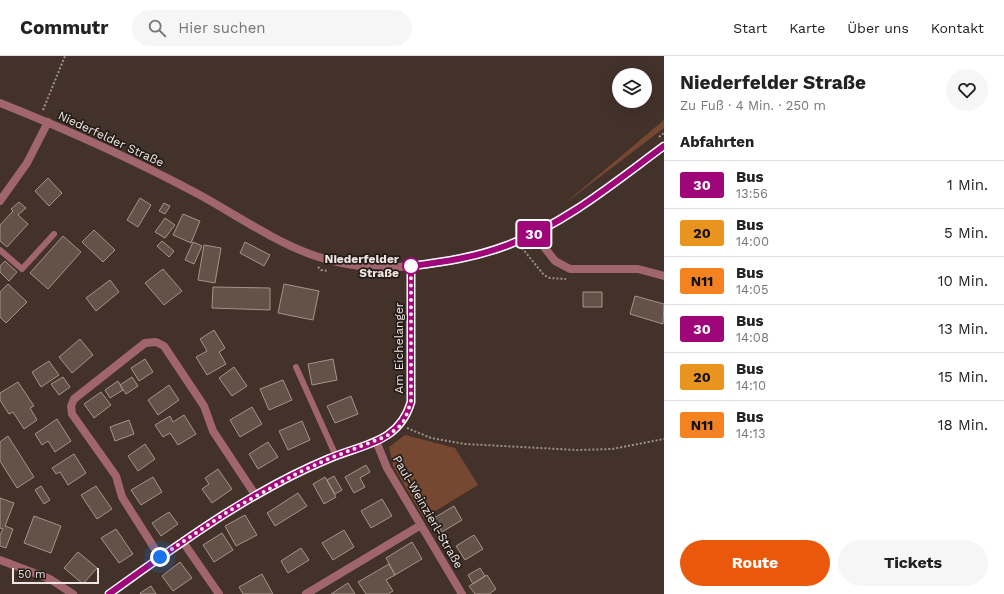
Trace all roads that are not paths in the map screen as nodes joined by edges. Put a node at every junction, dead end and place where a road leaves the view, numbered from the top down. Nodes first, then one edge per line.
1 (0, 103) edge
2 (48, 122) junction
3 (664, 146) edge
4 (0, 200) edge
5 (54, 234) dead end
6 (534, 234) junction
7 (0, 250) edge
8 (411, 266) junction
9 (664, 276) edge
10 (296, 367) dead end
11 (376, 441) junction
12 (336, 456) junction
13 (256, 496) junction
14 (421, 525) junction
15 (183, 542) junction
16 (160, 557) junction
17 (0, 560) edge
18 (73, 594) edge
19 (109, 594) edge
20 (219, 594) edge
21 (306, 594) edge
22 (462, 594) edge

1 - 2 street, Niederfelder Straße
2 - 4 street
2 - 8 street, Niederfelder Straße
3 - 6 street, Niederfelder Straße
5 - 7 lane
6 - 8 street, Niederfelder Straße
6 - 9 street
8 - 11 street, Am Eichelanger
10 - 12 lane
11 - 12 street, Am Eichelanger
11 - 14 street, Paul-Weinzierl-Straße
12 - 13 street, Am Eichelanger
13 - 15 street, Am Eichelanger
13 - 16 street
14 - 21 street
14 - 22 street, Paul-Weinzierl-Straße
15 - 16 street, Am Eichelanger
15 - 20 street
16 - 19 street, Am Eichelanger
17 - 18 street

